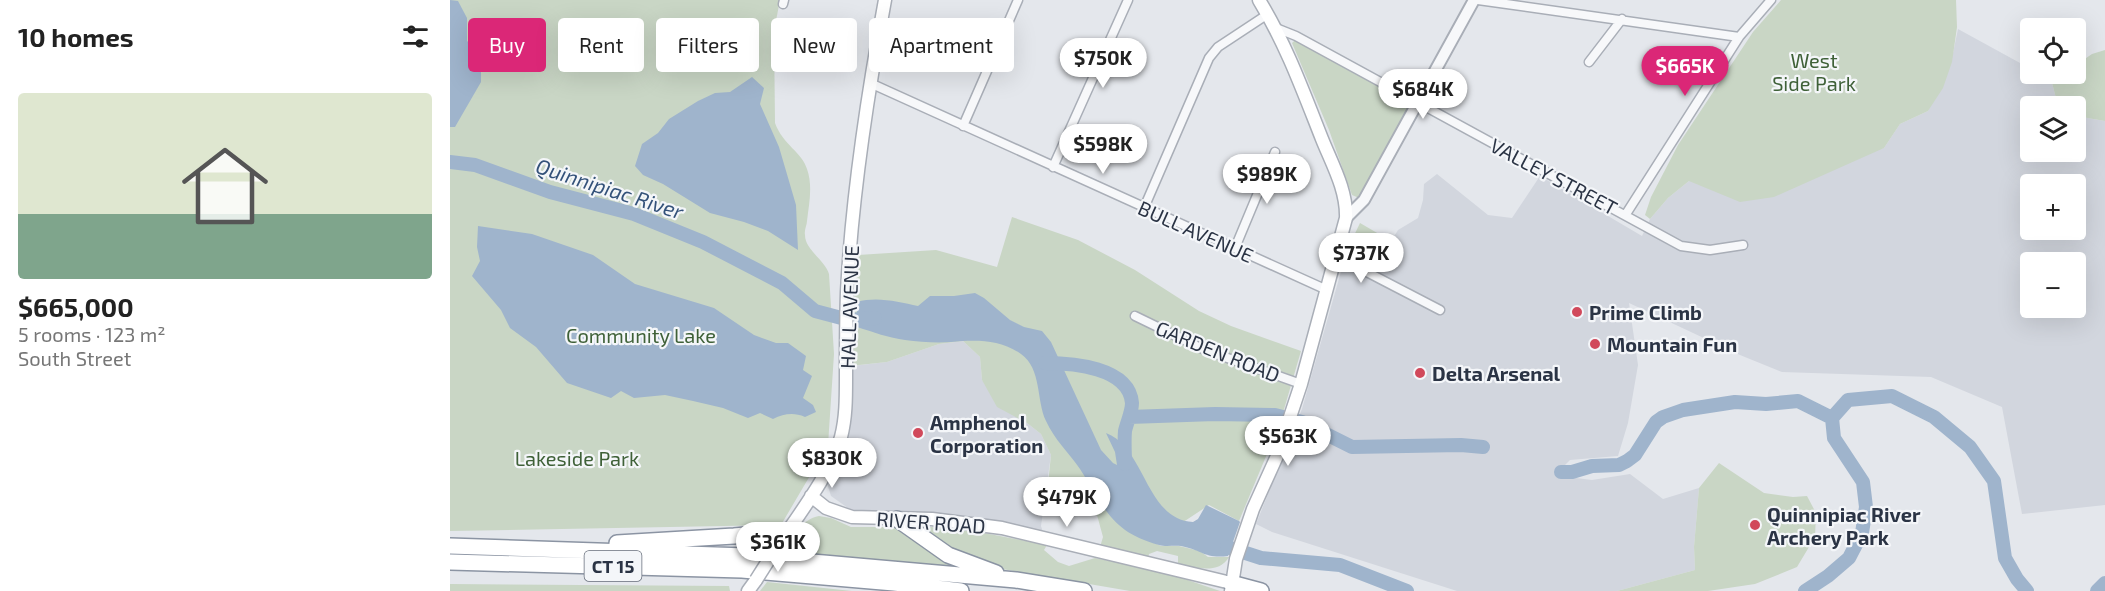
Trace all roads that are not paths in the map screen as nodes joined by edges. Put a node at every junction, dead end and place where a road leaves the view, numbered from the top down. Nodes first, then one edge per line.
1 (885, 0) edge
2 (1018, 0) edge
3 (1128, 0) edge
4 (1259, 0) edge
5 (1474, 0) edge
6 (1478, 0) edge
7 (1771, 0) edge
8 (1268, 14) junction
9 (1622, 19) junction
10 (1276, 28) junction
11 (1739, 37) junction
12 (1589, 62) dead end
13 (870, 83) junction
14 (1417, 103) junction
15 (963, 126) junction
16 (1275, 152) dead end
17 (1053, 167) junction
18 (1144, 208) junction
19 (1626, 214) junction
20 (1346, 218) junction
21 (1743, 245) dead end
22 (1234, 248) junction
23 (1336, 256) junction
24 (1327, 290) junction
25 (1440, 309) dead end
26 (1135, 316) dead end
27 (1301, 384) junction
28 (811, 496) junction
29 (897, 519) junction
30 (788, 531) junction
31 (450, 546) edge
32 (495, 548) junction
33 (450, 562) edge
34 (656, 567) junction
35 (450, 572) edge
36 (1016, 580) junction
37 (752, 586) edge
38 (1231, 587) edge
39 (962, 591) edge
40 (1084, 591) edge
41 (1261, 591) edge

1 - 13 main road, HALL AVENUE
2 - 15 street
3 - 17 street
4 - 8 main road
5 - 14 street
6 - 9 street
7 - 11 street
8 - 10 main road
8 - 18 street
9 - 11 street
9 - 12 street
10 - 14 street, VALLEY STREET
10 - 20 main road
11 - 19 street
13 - 15 street, BULL AVENUE
13 - 28 main road, HALL AVENUE
14 - 19 street, VALLEY STREET
14 - 20 street
15 - 17 street, BULL AVENUE
16 - 22 street
17 - 18 street, BULL AVENUE
18 - 22 street, BULL AVENUE
19 - 21 street, VALLEY STREET
20 - 23 main road
22 - 24 street, BULL AVENUE
23 - 24 main road
23 - 25 street
24 - 27 main road
26 - 27 street, GARDEN ROAD
27 - 38 main road
28 - 29 main road, RIVER ROAD
28 - 30 main road, HALL AVENUE
29 - 36 highway
29 - 38 main road, RIVER ROAD
30 - 32 highway
30 - 37 main road, HALL AVENUE, bridge
31 - 32 highway, CT 15
32 - 36 highway, CT 15
33 - 34 highway, CT 15
34 - 35 highway
34 - 39 highway, CT 15
36 - 40 highway, CT 15
38 - 41 highway

